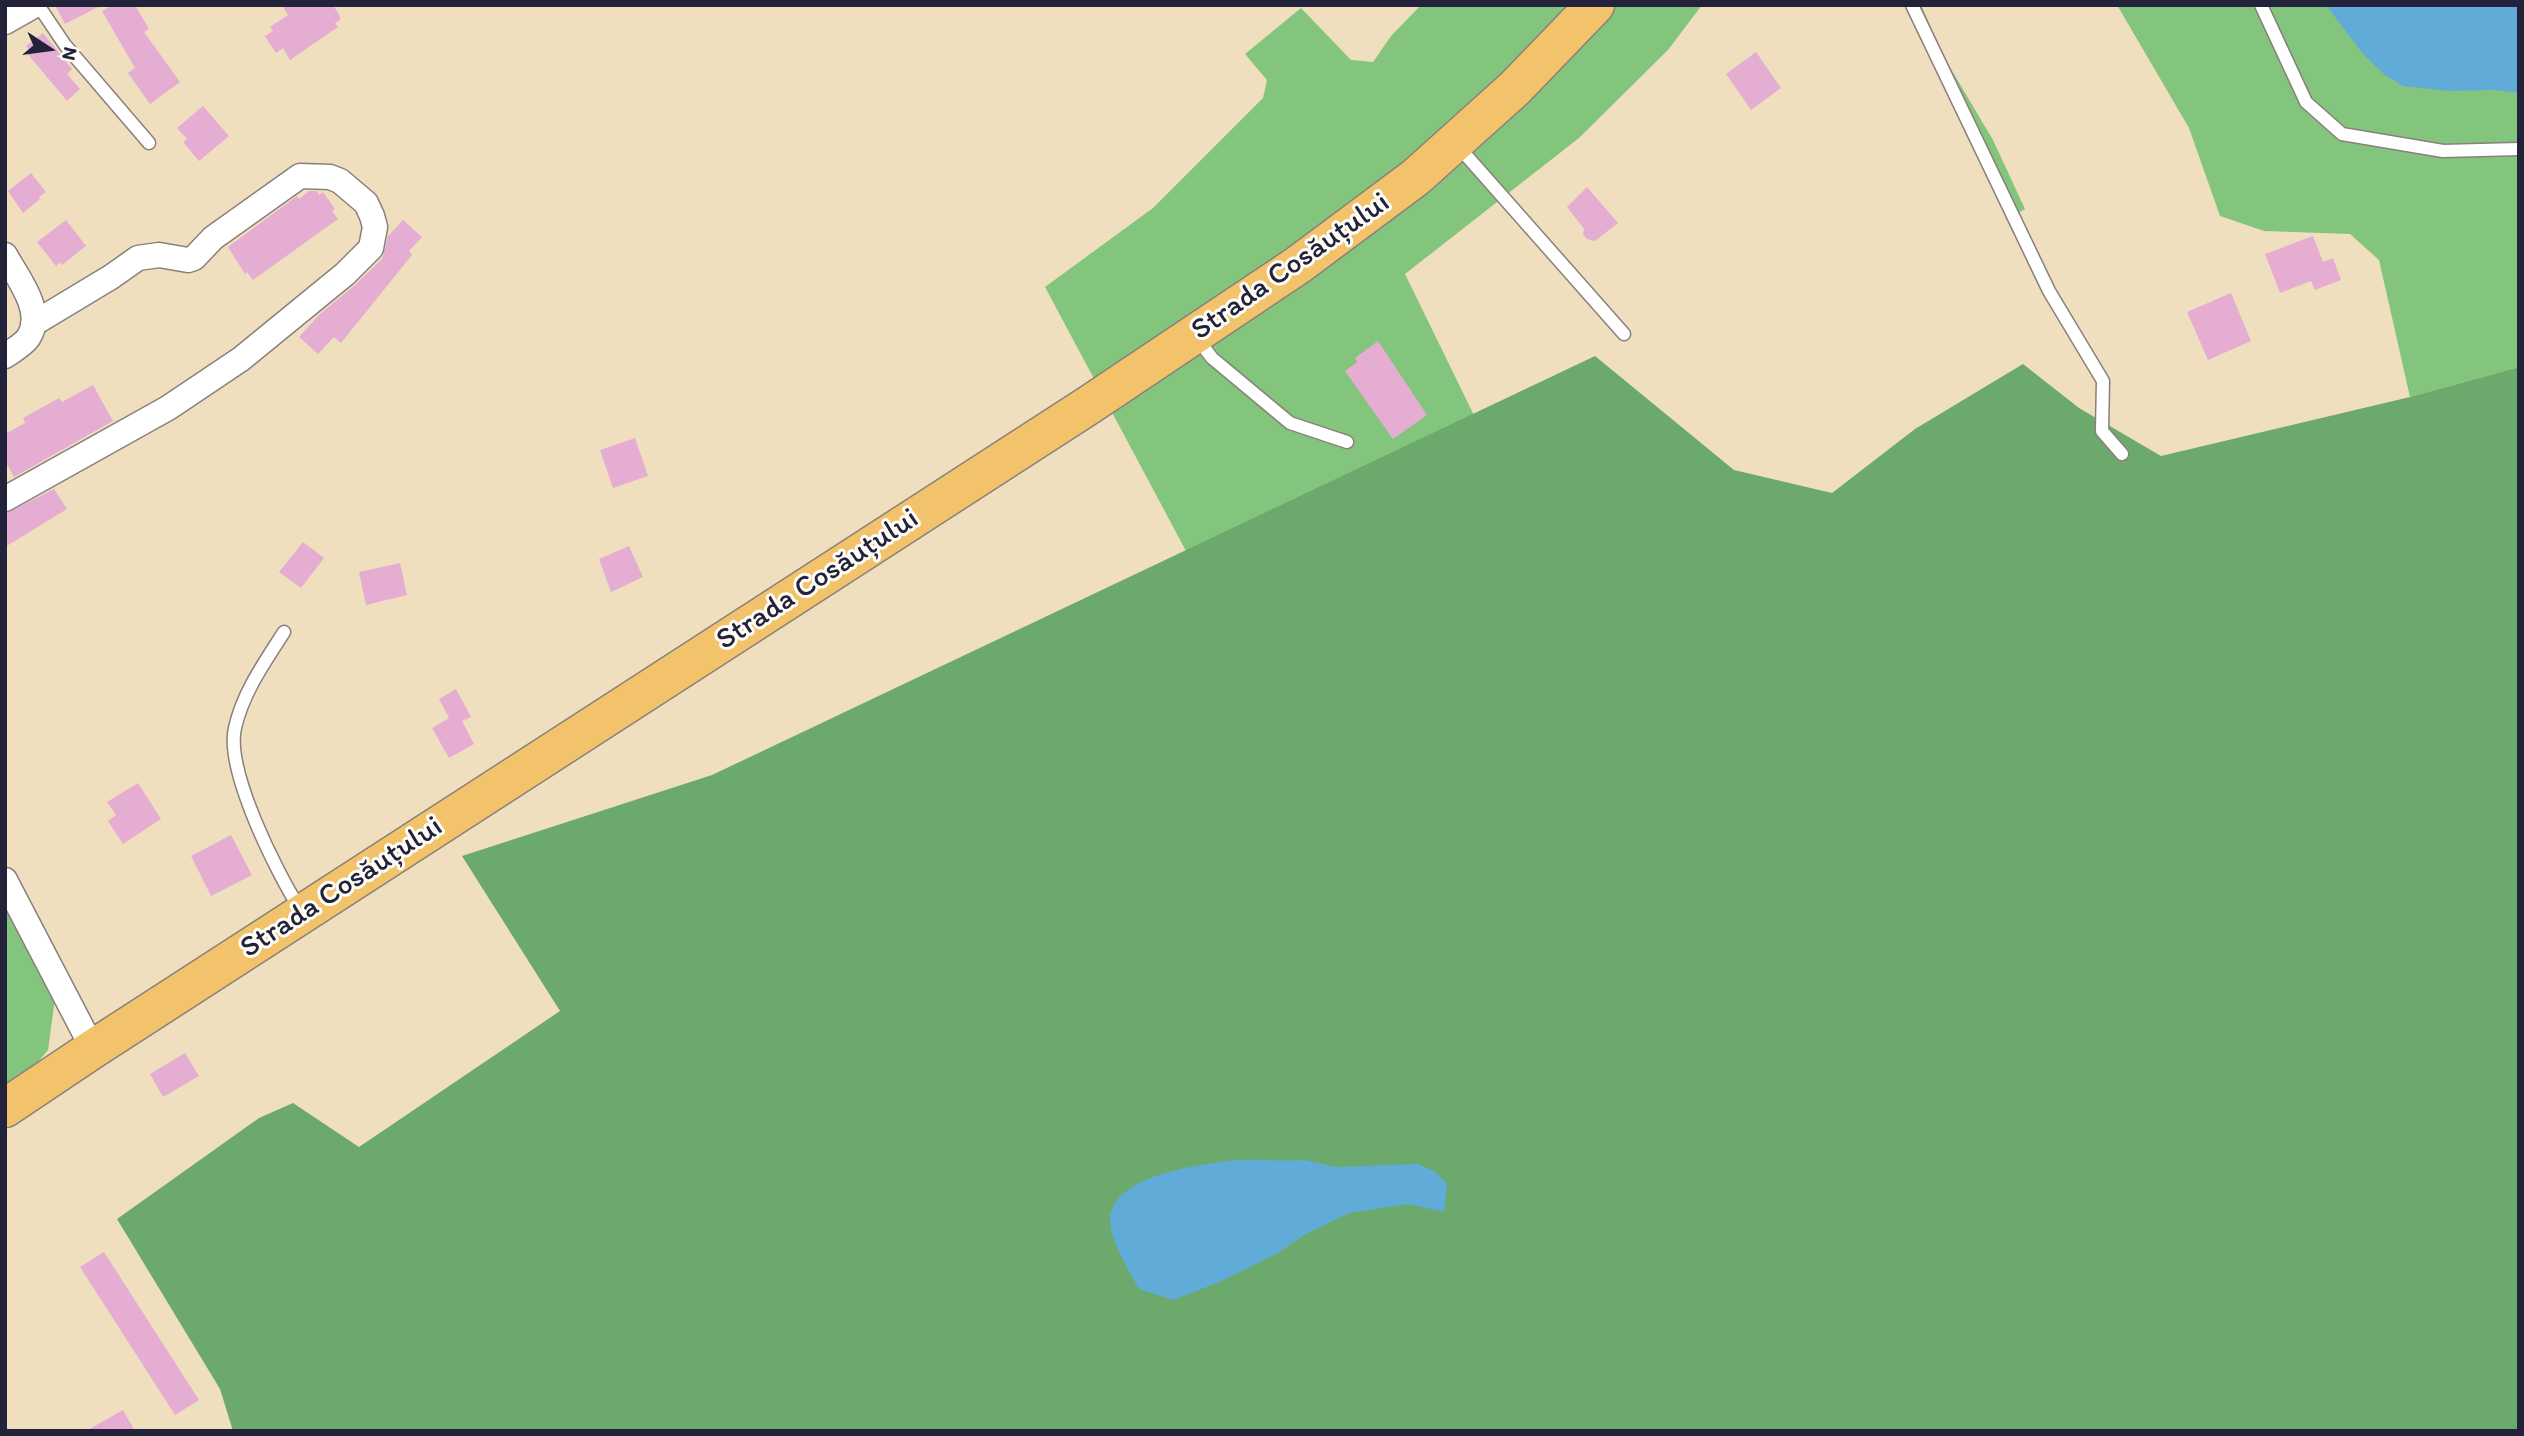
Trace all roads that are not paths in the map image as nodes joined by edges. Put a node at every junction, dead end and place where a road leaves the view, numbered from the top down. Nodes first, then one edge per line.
1 (37, 5) edge
2 (1595, 5) edge
3 (1912, 5) edge
4 (2261, 5) edge
5 (5, 22) edge
6 (149, 143) dead end
7 (1455, 143) junction
8 (2519, 149) edge
9 (5, 255) edge
10 (33, 324) junction
11 (1624, 334) dead end
12 (1194, 335) junction
13 (5, 356) edge
14 (1348, 442) dead end
15 (2122, 454) dead end
16 (5, 499) edge
17 (284, 632) dead end
18 (5, 880) edge
19 (302, 913) junction
20 (93, 1049) junction
21 (5, 1108) edge

1 - 5 street
1 - 6 lane
2 - 7 main road, Strada Cosăuțului
3 - 15 lane
4 - 8 lane
7 - 11 lane
7 - 12 main road, Strada Cosăuțului
9 - 10 street
10 - 13 street
10 - 16 street
12 - 14 lane
12 - 19 main road, Strada Cosăuțului
17 - 19 lane
18 - 20 street
19 - 20 main road, Strada Cosăuțului
20 - 21 main road, Strada Cosăuțului

